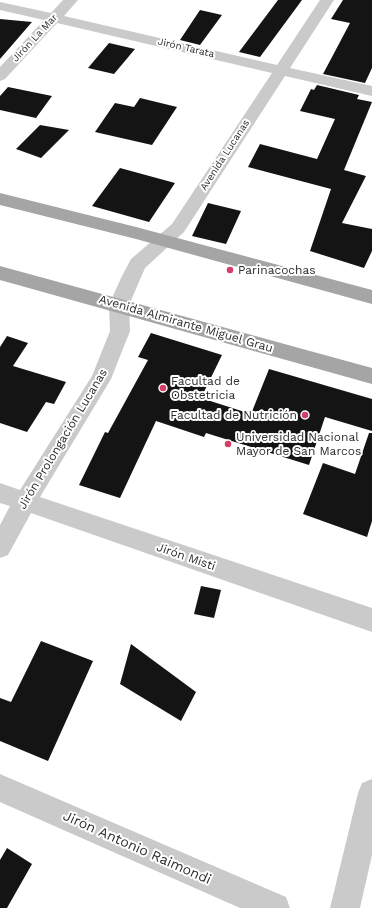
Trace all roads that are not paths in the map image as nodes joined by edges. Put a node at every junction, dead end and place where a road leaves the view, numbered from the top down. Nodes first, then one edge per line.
1 (71, 0) edge
2 (327, 0) edge
3 (0, 6) edge
4 (54, 18) junction
5 (280, 70) junction
6 (0, 76) edge
7 (372, 91) edge
8 (0, 199) edge
9 (164, 241) junction
10 (0, 273) edge
11 (372, 297) edge
12 (119, 305) junction
13 (372, 376) edge
14 (0, 493) edge
15 (25, 502) junction
16 (0, 547) edge
17 (372, 620) edge
18 (0, 788) edge
19 (372, 793) edge
20 (275, 908) edge
21 (345, 908) edge

1 - 4 street, Jirón La Mar
2 - 5 street, Avenida Lucanas
3 - 4 street, Jirón Tarata
4 - 5 street, Jirón Tarata
4 - 6 street, Jirón La Mar
5 - 7 street, Jirón Tarata
5 - 9 street, Avenida Lucanas
8 - 9 main road
9 - 11 main road
9 - 12 street, Avenida Lucanas
10 - 12 main road, Avenida Almirante Miguel Grau
12 - 13 main road, Avenida Almirante Miguel Grau
12 - 15 street, Jirón Prolongación Lucanas
14 - 15 street, Jirón Misti
15 - 16 street, Jirón Prolongación Lucanas
15 - 17 street, Jirón Misti
18 - 20 street, Jirón Antonio Raimondi
19 - 21 street

